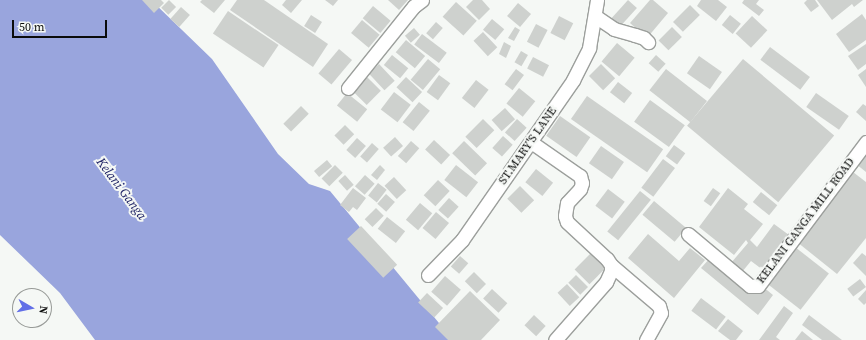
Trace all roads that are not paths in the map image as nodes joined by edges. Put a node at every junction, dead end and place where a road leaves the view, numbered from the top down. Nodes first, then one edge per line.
1 (422, 0) edge
2 (597, 0) edge
3 (595, 16) junction
4 (648, 42) dead end
5 (348, 88) dead end
6 (531, 142) junction
7 (866, 142) edge
8 (688, 234) dead end
9 (611, 265) junction
10 (428, 276) dead end
11 (555, 340) edge
12 (646, 340) edge

1 - 5 street
2 - 3 street, ST.MARY'S LANE
3 - 4 street
3 - 6 street, ST.MARY'S LANE
6 - 9 street
6 - 10 street, ST.MARY'S LANE
7 - 8 street, KELANI GANGA MILL ROAD
9 - 11 street
9 - 12 street

